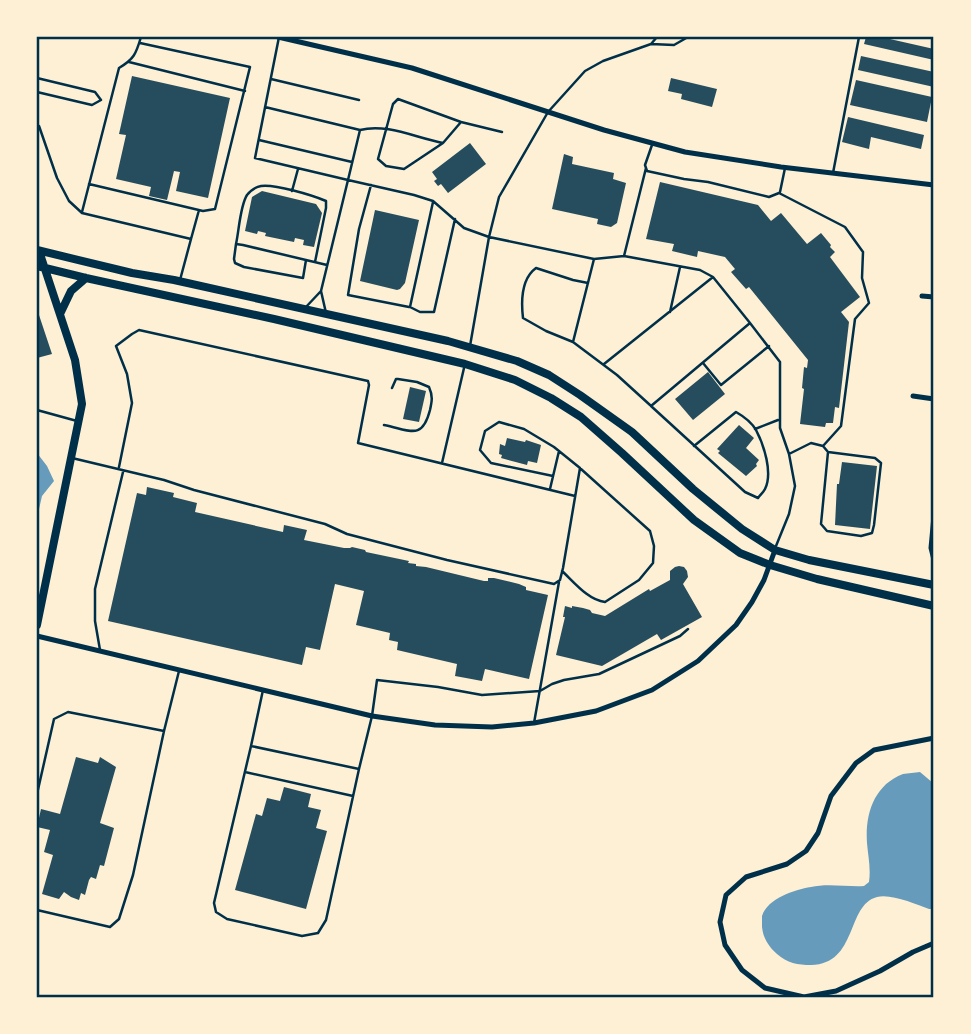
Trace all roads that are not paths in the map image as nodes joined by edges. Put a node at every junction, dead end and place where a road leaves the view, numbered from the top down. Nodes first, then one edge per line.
1 (141, 37) edge
2 (279, 37) edge
3 (657, 37) edge
4 (688, 37) edge
5 (859, 37) edge
6 (140, 43) junction
7 (650, 44) junction
8 (128, 62) junction
9 (37, 78) edge
10 (271, 79) junction
11 (245, 90) junction
12 (37, 92) edge
13 (101, 100) junction
14 (359, 100) dead end
15 (110, 102) junction
16 (265, 107) junction
17 (548, 112) junction
18 (461, 122) junction
19 (39, 126) dead end
20 (360, 130) junction
21 (388, 130) junction
22 (502, 132) dead end
23 (259, 140) junction
24 (443, 143) junction
25 (652, 143) junction
26 (352, 162) junction
27 (785, 167) junction
28 (646, 168) junction
29 (298, 169) junction
30 (833, 173) junction
31 (348, 180) junction
32 (89, 184) junction
33 (371, 185) junction
34 (934, 185) edge
35 (292, 191) junction
36 (779, 193) junction
37 (433, 201) junction
38 (199, 210) junction
39 (82, 213) junction
40 (454, 219) junction
41 (489, 237) junction
42 (191, 239) junction
43 (236, 244) junction
44 (38, 250) edge
45 (624, 256) junction
46 (594, 259) junction
47 (306, 260) junction
48 (315, 262) junction
49 (327, 265) junction
50 (680, 266) junction
51 (41, 267) edge
52 (713, 277) junction
53 (86, 278) junction
54 (180, 281) junction
55 (588, 283) junction
56 (321, 291) junction
57 (922, 296) dead end
58 (934, 297) edge
59 (410, 307) junction
60 (305, 308) junction
61 (670, 312) junction
62 (326, 313) junction
63 (60, 314) junction
64 (750, 323) junction
65 (573, 342) junction
66 (470, 346) junction
67 (769, 346) junction
68 (703, 363) junction
69 (604, 364) junction
70 (465, 365) junction
71 (393, 388) dead end
72 (913, 396) dead end
73 (934, 399) edge
74 (651, 406) junction
75 (37, 410) edge
76 (780, 420) junction
77 (79, 422) junction
78 (384, 425) dead end
79 (755, 429) junction
80 (694, 446) junction
81 (823, 446) junction
82 (559, 452) junction
83 (828, 452) junction
84 (789, 454) junction
85 (72, 458) junction
86 (442, 464) junction
87 (580, 468) junction
88 (118, 469) junction
89 (123, 470) junction
90 (553, 476) junction
91 (550, 490) junction
92 (575, 496) junction
93 (934, 516) edge
94 (775, 550) junction
95 (934, 560) edge
96 (769, 565) junction
97 (562, 571) junction
98 (559, 580) junction
99 (934, 585) edge
100 (934, 606) edge
101 (37, 625) edge
102 (688, 629) dead end
103 (37, 636) edge
104 (100, 650) junction
105 (179, 670) junction
106 (263, 690) junction
107 (540, 691) junction
108 (372, 716) junction
109 (534, 723) junction
110 (164, 731) junction
111 (934, 738) edge
112 (251, 746) junction
113 (359, 769) junction
114 (245, 772) junction
115 (37, 794) edge
116 (353, 796) junction
117 (37, 911) edge
118 (934, 943) edge
119 (782, 994) edge
120 (816, 996) edge

1 - 6 lane
2 - 10 lane
2 - 17 street
3 - 7 lane
4 - 7 lane
5 - 30 lane
6 - 8 lane
6 - 11 lane
7 - 17 lane
8 - 11 lane
8 - 15 lane
9 - 13 lane
10 - 14 lane
10 - 16 lane
11 - 38 lane
12 - 13 lane
13 - 15 lane
15 - 32 lane
16 - 20 lane
16 - 23 lane
17 - 25 street
17 - 41 lane
18 - 21 lane
18 - 22 lane
18 - 24 lane
19 - 39 lane
20 - 21 lane
20 - 26 lane
21 - 24 lane
21 - 24 lane
23 - 26 lane
23 - 29 lane
25 - 27 street
25 - 28 lane
26 - 31 lane
27 - 30 street
27 - 36 lane
28 - 36 lane
28 - 45 lane
29 - 31 lane
29 - 35 lane
30 - 34 street
31 - 33 lane
31 - 49 lane
32 - 38 lane
32 - 39 lane
33 - 37 lane
33 - 59 lane
35 - 43 lane
35 - 48 lane
36 - 81 lane
37 - 40 lane
37 - 59 lane
38 - 42 lane
39 - 42 lane
40 - 41 lane
40 - 59 lane
41 - 46 lane
41 - 66 lane
42 - 54 lane
43 - 47 lane
43 - 47 lane
44 - 51 main road
44 - 54 main road
45 - 46 lane
45 - 50 lane
46 - 55 lane
47 - 48 lane
48 - 49 lane
49 - 56 lane
50 - 52 lane
50 - 61 lane
51 - 53 main road
51 - 63 main road
52 - 61 lane
52 - 64 lane
53 - 63 main road
53 - 70 main road
54 - 60 main road
55 - 65 lane
55 - 65 lane
56 - 60 lane
56 - 62 lane
57 - 58 street
60 - 62 main road
61 - 69 lane
62 - 66 main road
63 - 77 main road
64 - 67 lane
64 - 68 lane
65 - 69 lane
66 - 94 main road
67 - 68 lane
67 - 76 lane
68 - 74 lane
69 - 74 lane
70 - 86 lane
70 - 96 main road
71 - 78 lane
72 - 73 street
74 - 80 lane
75 - 77 lane
76 - 79 lane
76 - 84 lane
77 - 85 main road
79 - 80 lane
79 - 80 lane
81 - 83 lane
81 - 84 lane
82 - 87 lane
82 - 90 lane
82 - 90 lane
83 - 83 lane
84 - 94 lane
85 - 88 lane
85 - 101 main road
86 - 88 lane
86 - 91 lane
87 - 92 lane
87 - 97 lane
88 - 89 lane
89 - 98 lane
89 - 104 lane
90 - 91 lane
91 - 92 lane
92 - 97 lane
93 - 95 street
94 - 96 street
94 - 99 main road
96 - 100 main road
96 - 109 street
97 - 98 lane
98 - 107 lane
102 - 107 lane
103 - 104 street
104 - 105 street
105 - 106 street
105 - 110 lane
106 - 108 street
106 - 112 lane
107 - 108 lane
107 - 109 lane
108 - 109 street
108 - 113 lane
110 - 115 lane
110 - 117 lane
111 - 119 street
112 - 113 lane
112 - 114 lane
113 - 116 lane
114 - 116 lane
114 - 116 lane
118 - 120 street
119 - 120 street

